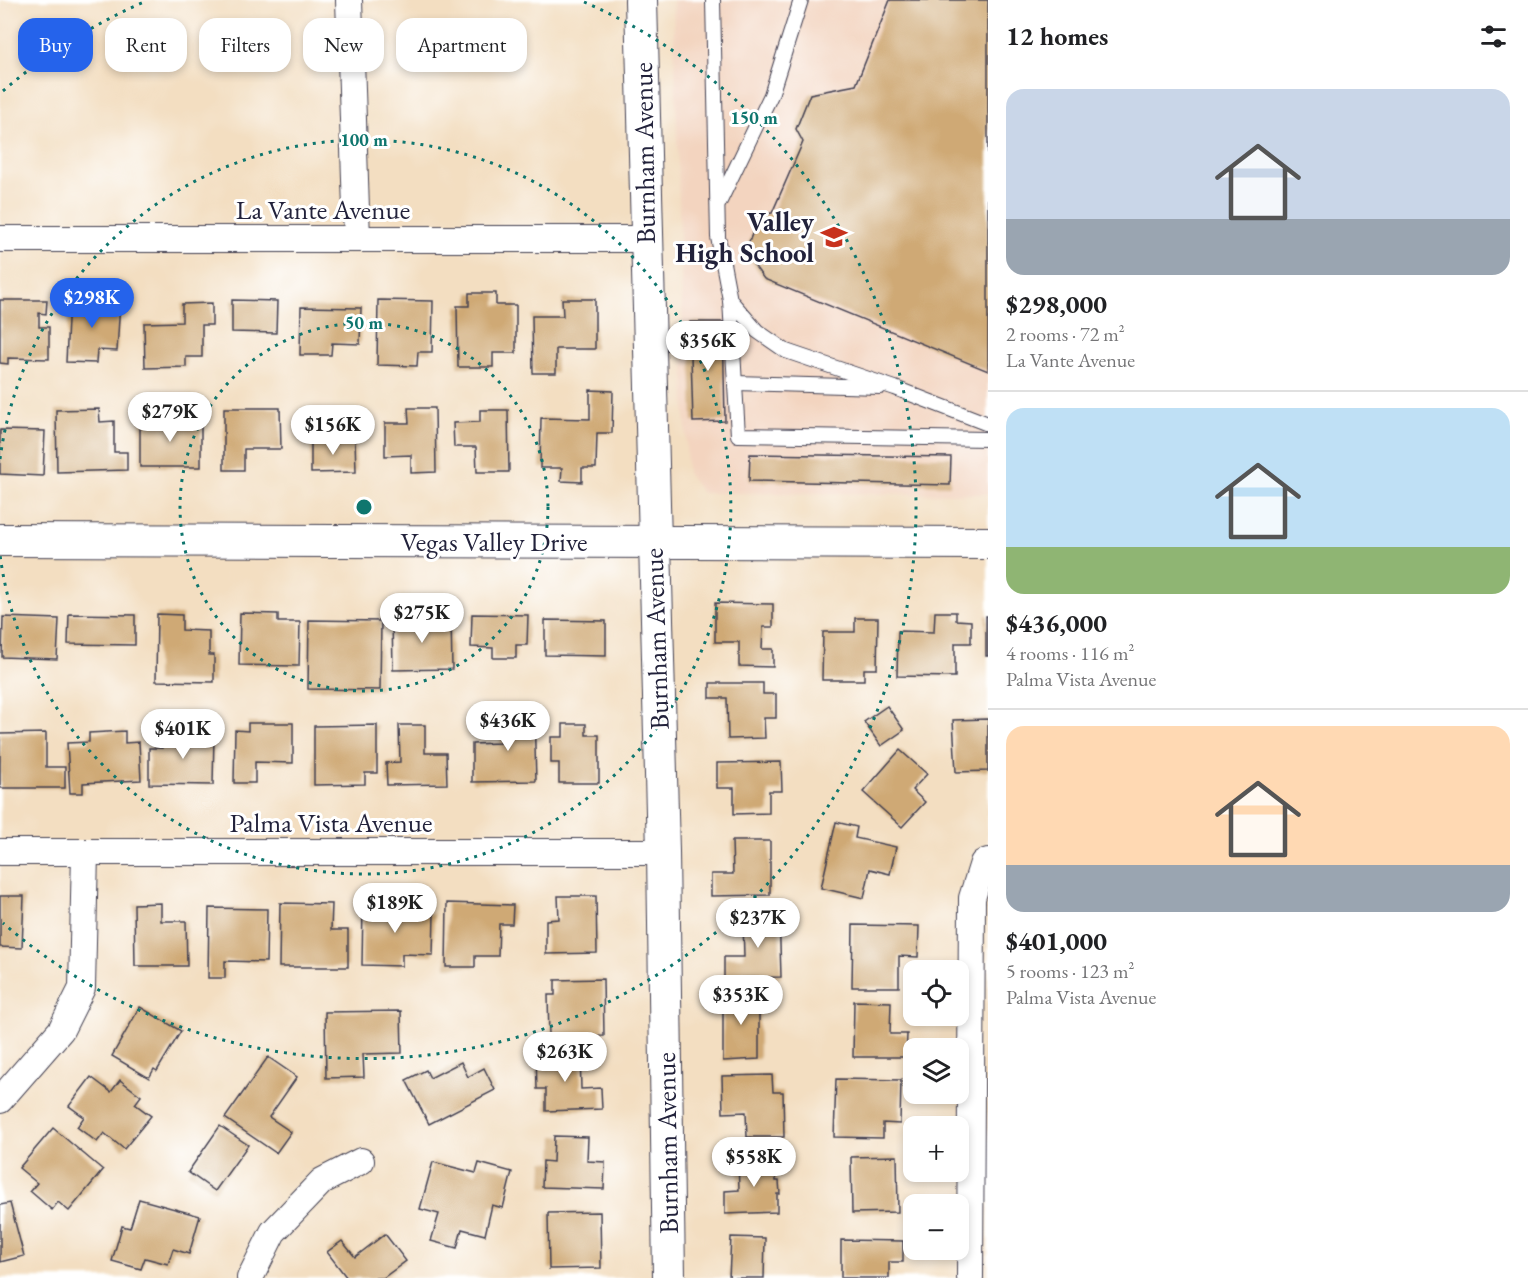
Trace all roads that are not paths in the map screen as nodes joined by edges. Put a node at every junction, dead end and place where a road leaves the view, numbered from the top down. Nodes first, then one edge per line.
1 (349, 0) edge
2 (641, 0) edge
3 (713, 0) edge
4 (801, 0) edge
5 (718, 205) junction
6 (0, 239) edge
7 (357, 239) junction
8 (647, 239) junction
9 (730, 300) junction
10 (735, 383) junction
11 (895, 388) junction
12 (988, 424) edge
13 (988, 440) edge
14 (0, 540) edge
15 (653, 541) junction
16 (988, 543) edge
17 (0, 852) edge
18 (85, 852) junction
19 (663, 852) junction
20 (986, 862) edge
21 (0, 1100) edge
22 (979, 1139) edge
23 (361, 1161) dead end
24 (249, 1278) edge
25 (669, 1278) edge
26 (970, 1278) edge

1 - 7 street
2 - 8 street, Burnham Avenue
3 - 5 lane
4 - 5 lane
5 - 9 lane
6 - 7 street, La Vante Avenue
7 - 8 street, La Vante Avenue
8 - 15 street, Burnham Avenue
9 - 10 lane
9 - 11 lane
10 - 11 lane
10 - 13 lane
11 - 12 lane
14 - 15 street, Vegas Valley Drive
15 - 16 street, Vegas Valley Drive
15 - 19 street, Burnham Avenue
17 - 18 street, Palma Vista Avenue
18 - 19 street, Palma Vista Avenue
18 - 21 street
19 - 25 street, Burnham Avenue
20 - 22 street
22 - 26 street
23 - 24 street

